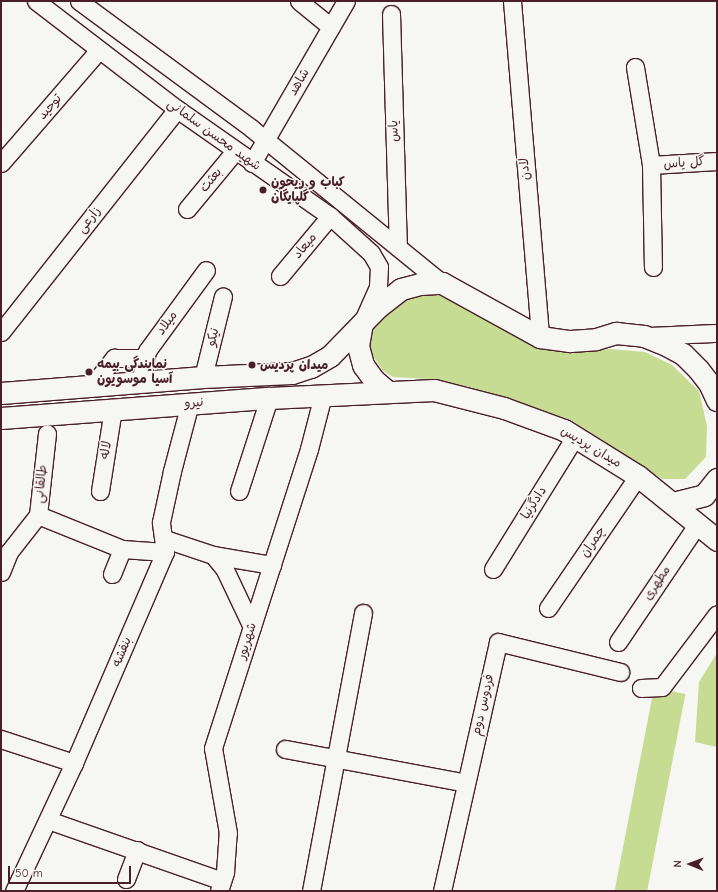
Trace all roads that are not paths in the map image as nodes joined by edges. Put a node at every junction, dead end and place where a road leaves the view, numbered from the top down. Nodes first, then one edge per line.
1 (36, 1) edge
2 (79, 1) edge
3 (300, 1) edge
4 (346, 1) edge
5 (512, 1) edge
6 (391, 14) dead end
7 (331, 27) junction
8 (98, 51) junction
9 (635, 67) dead end
10 (177, 109) junction
11 (266, 140) junction
12 (235, 151) junction
13 (717, 161) edge
14 (1, 163) edge
15 (252, 163) junction
16 (651, 165) junction
17 (187, 209) dead end
18 (330, 216) junction
19 (398, 247) junction
20 (653, 267) dead end
21 (206, 270) dead end
22 (280, 276) dead end
23 (442, 283) junction
24 (223, 296) dead end
25 (362, 323) junction
26 (2, 328) edge
27 (717, 333) edge
28 (644, 336) junction
29 (540, 337) junction
30 (145, 358) junction
31 (203, 377) junction
32 (140, 382) junction
33 (84, 387) junction
34 (387, 391) junction
35 (1, 393) edge
36 (323, 395) junction
37 (269, 398) junction
38 (717, 400) edge
39 (190, 403) junction
40 (113, 409) junction
41 (78, 412) junction
42 (1, 418) edge
43 (47, 433) dead end
44 (575, 437) junction
45 (638, 476) junction
46 (717, 479) edge
47 (100, 491) dead end
48 (239, 491) dead end
49 (673, 503) junction
50 (38, 515) junction
51 (697, 525) junction
52 (717, 540) edge
53 (165, 546) junction
54 (122, 549) junction
55 (214, 555) junction
56 (272, 565) junction
57 (493, 568) dead end
58 (1, 572) edge
59 (112, 574) dead end
60 (548, 608) dead end
61 (363, 613) dead end
62 (717, 614) edge
63 (252, 627) junction
64 (618, 642) dead end
65 (620, 672) dead end
66 (641, 688) dead end
67 (1, 739) edge
68 (285, 749) dead end
69 (336, 758) junction
70 (74, 764) junction
71 (466, 783) junction
72 (48, 820) junction
73 (137, 850) junction
74 (126, 879) dead end
75 (220, 886) edge
76 (14, 891) edge
77 (311, 891) edge
78 (442, 891) edge

1 - 8 street, شهید محسن سلمانی
2 - 11 street, شهید محسن سلمانی
3 - 7 street
4 - 7 street, شاهد
5 - 29 street, لادن
6 - 19 street, یاس
7 - 11 street, شاهد
8 - 10 street, شهید محسن سلمانی
8 - 14 street, توحید
9 - 16 street
10 - 12 street, شهید محسن سلمانی
10 - 26 street, زارعی
11 - 15 street, شاهد
11 - 19 street, شهید محسن سلمانی
12 - 15 street, شهید محسن سلمانی
12 - 17 street, بعثت
13 - 16 street, گل یاس
15 - 18 street, شهید محسن سلمانی
16 - 20 street
18 - 22 street, میعاد
18 - 25 street, شهید محسن سلمانی
19 - 23 street, شهید محسن سلمانی
21 - 30 street, میلاد
23 - 25 main road
23 - 29 main road
24 - 31 street, نیکو
25 - 31 main road, نیرو
25 - 34 main road
27 - 28 street
28 - 29 main road
28 - 38 main road
30 - 32 street, میلاد
30 - 33 street
31 - 32 main road, نیرو
32 - 33 main road, نیرو
33 - 35 main road, نیرو
33 - 41 main road
34 - 36 main road, نیرو
34 - 44 main road, میدان پردیس
36 - 37 main road, نیرو
36 - 56 street, شهریور
37 - 39 main road, نیرو
37 - 48 street
39 - 40 main road, نیرو
39 - 53 street
40 - 41 main road, نیرو
40 - 47 street, لاله
41 - 42 main road, نیرو
43 - 50 street, طالقانی
44 - 45 main road, میدان پردیس
44 - 57 street, دادگرنیا
45 - 49 main road, میدان پردیس
45 - 60 street, چمران
46 - 49 main road
49 - 51 main road, میدان پردیس
50 - 54 street
50 - 58 street, طالقانی
51 - 52 main road, میدان پردیس
51 - 64 street, مطهری
53 - 54 street
53 - 55 street
53 - 70 street, بنفشه
54 - 59 street
55 - 56 street
55 - 63 street
56 - 63 street, شهریور
61 - 69 street
62 - 66 street
63 - 75 street, شهریور
65 - 71 street, فردوس دوم
67 - 70 street
68 - 69 street
69 - 71 street
69 - 77 street
70 - 72 street, بنفشه
71 - 78 street, فردوس دوم
72 - 73 street
72 - 76 street, بنفشه
73 - 74 street
73 - 75 street

